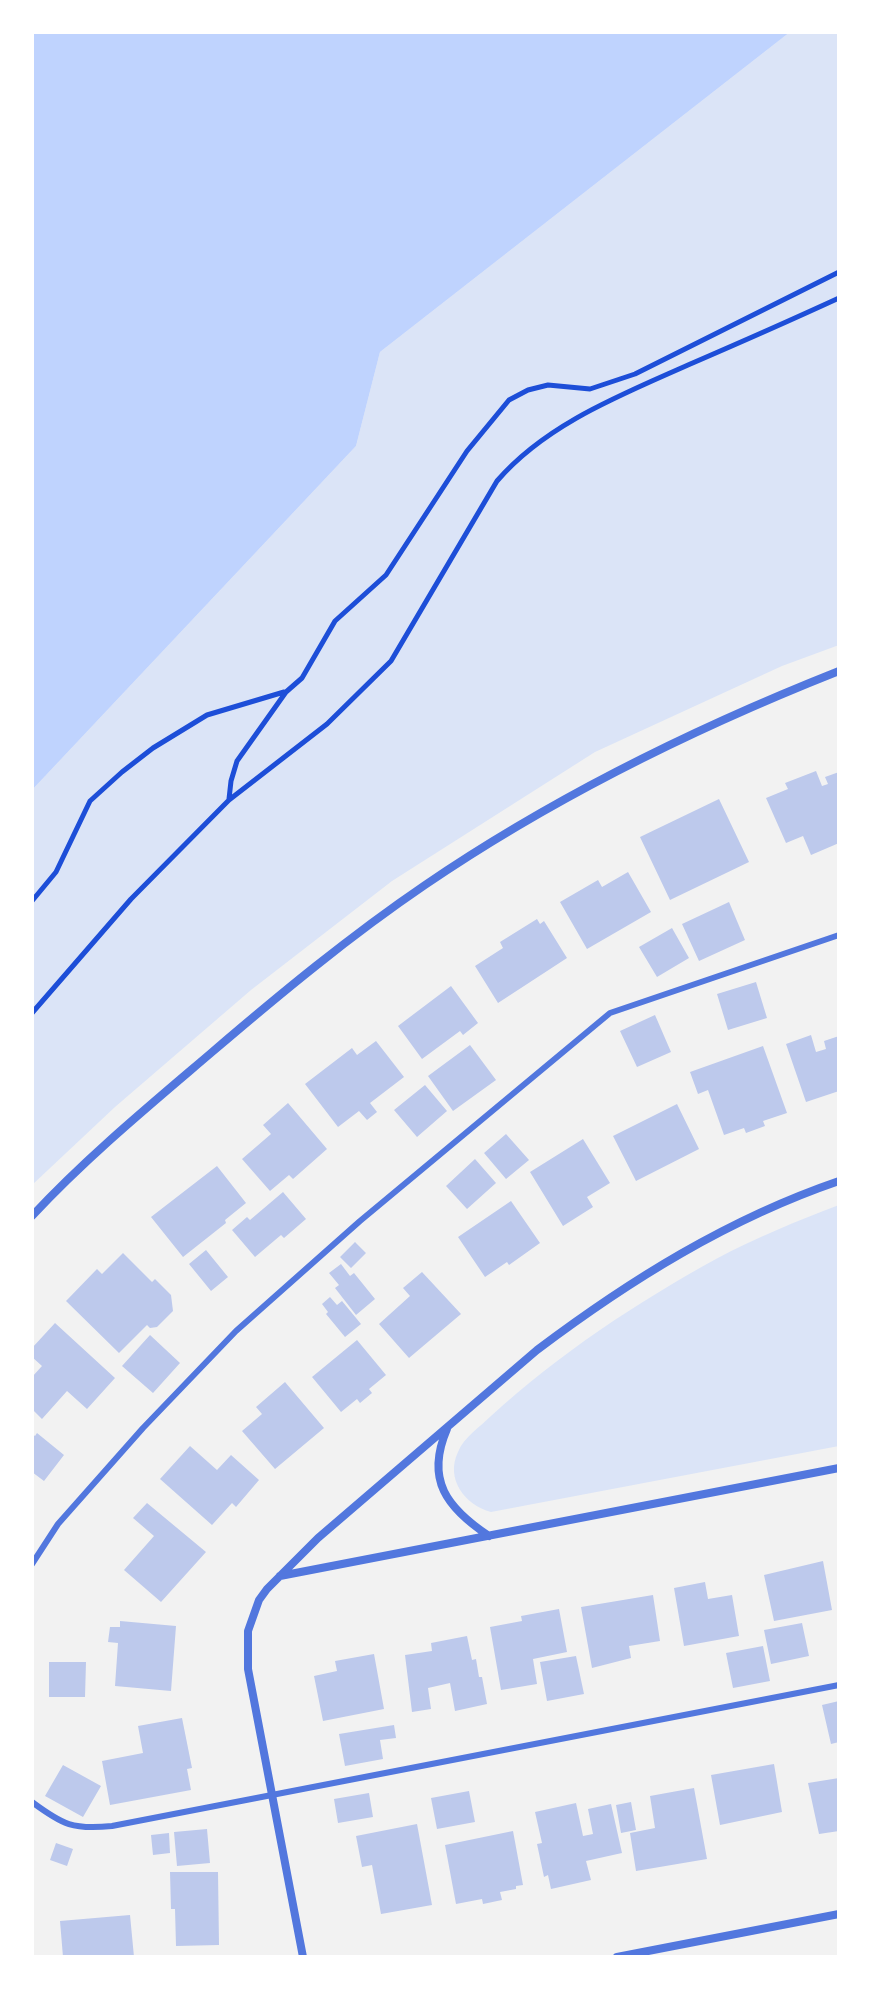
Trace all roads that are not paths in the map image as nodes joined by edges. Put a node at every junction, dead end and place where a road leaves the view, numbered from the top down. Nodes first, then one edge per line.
1 (839, 671) edge
2 (839, 935) edge
3 (839, 1181) edge
4 (32, 1216) edge
5 (448, 1425) junction
6 (839, 1468) edge
7 (489, 1537) junction
8 (32, 1564) edge
9 (279, 1576) junction
10 (839, 1685) edge
11 (271, 1795) junction
12 (32, 1802) edge
13 (839, 1914) edge
14 (303, 1957) edge
15 (617, 1957) edge

1 - 4 street
2 - 8 lane
3 - 5 street
5 - 7 street
5 - 9 street
6 - 7 street
7 - 9 street
9 - 11 street
10 - 11 lane
11 - 12 lane
11 - 14 street
13 - 15 street

